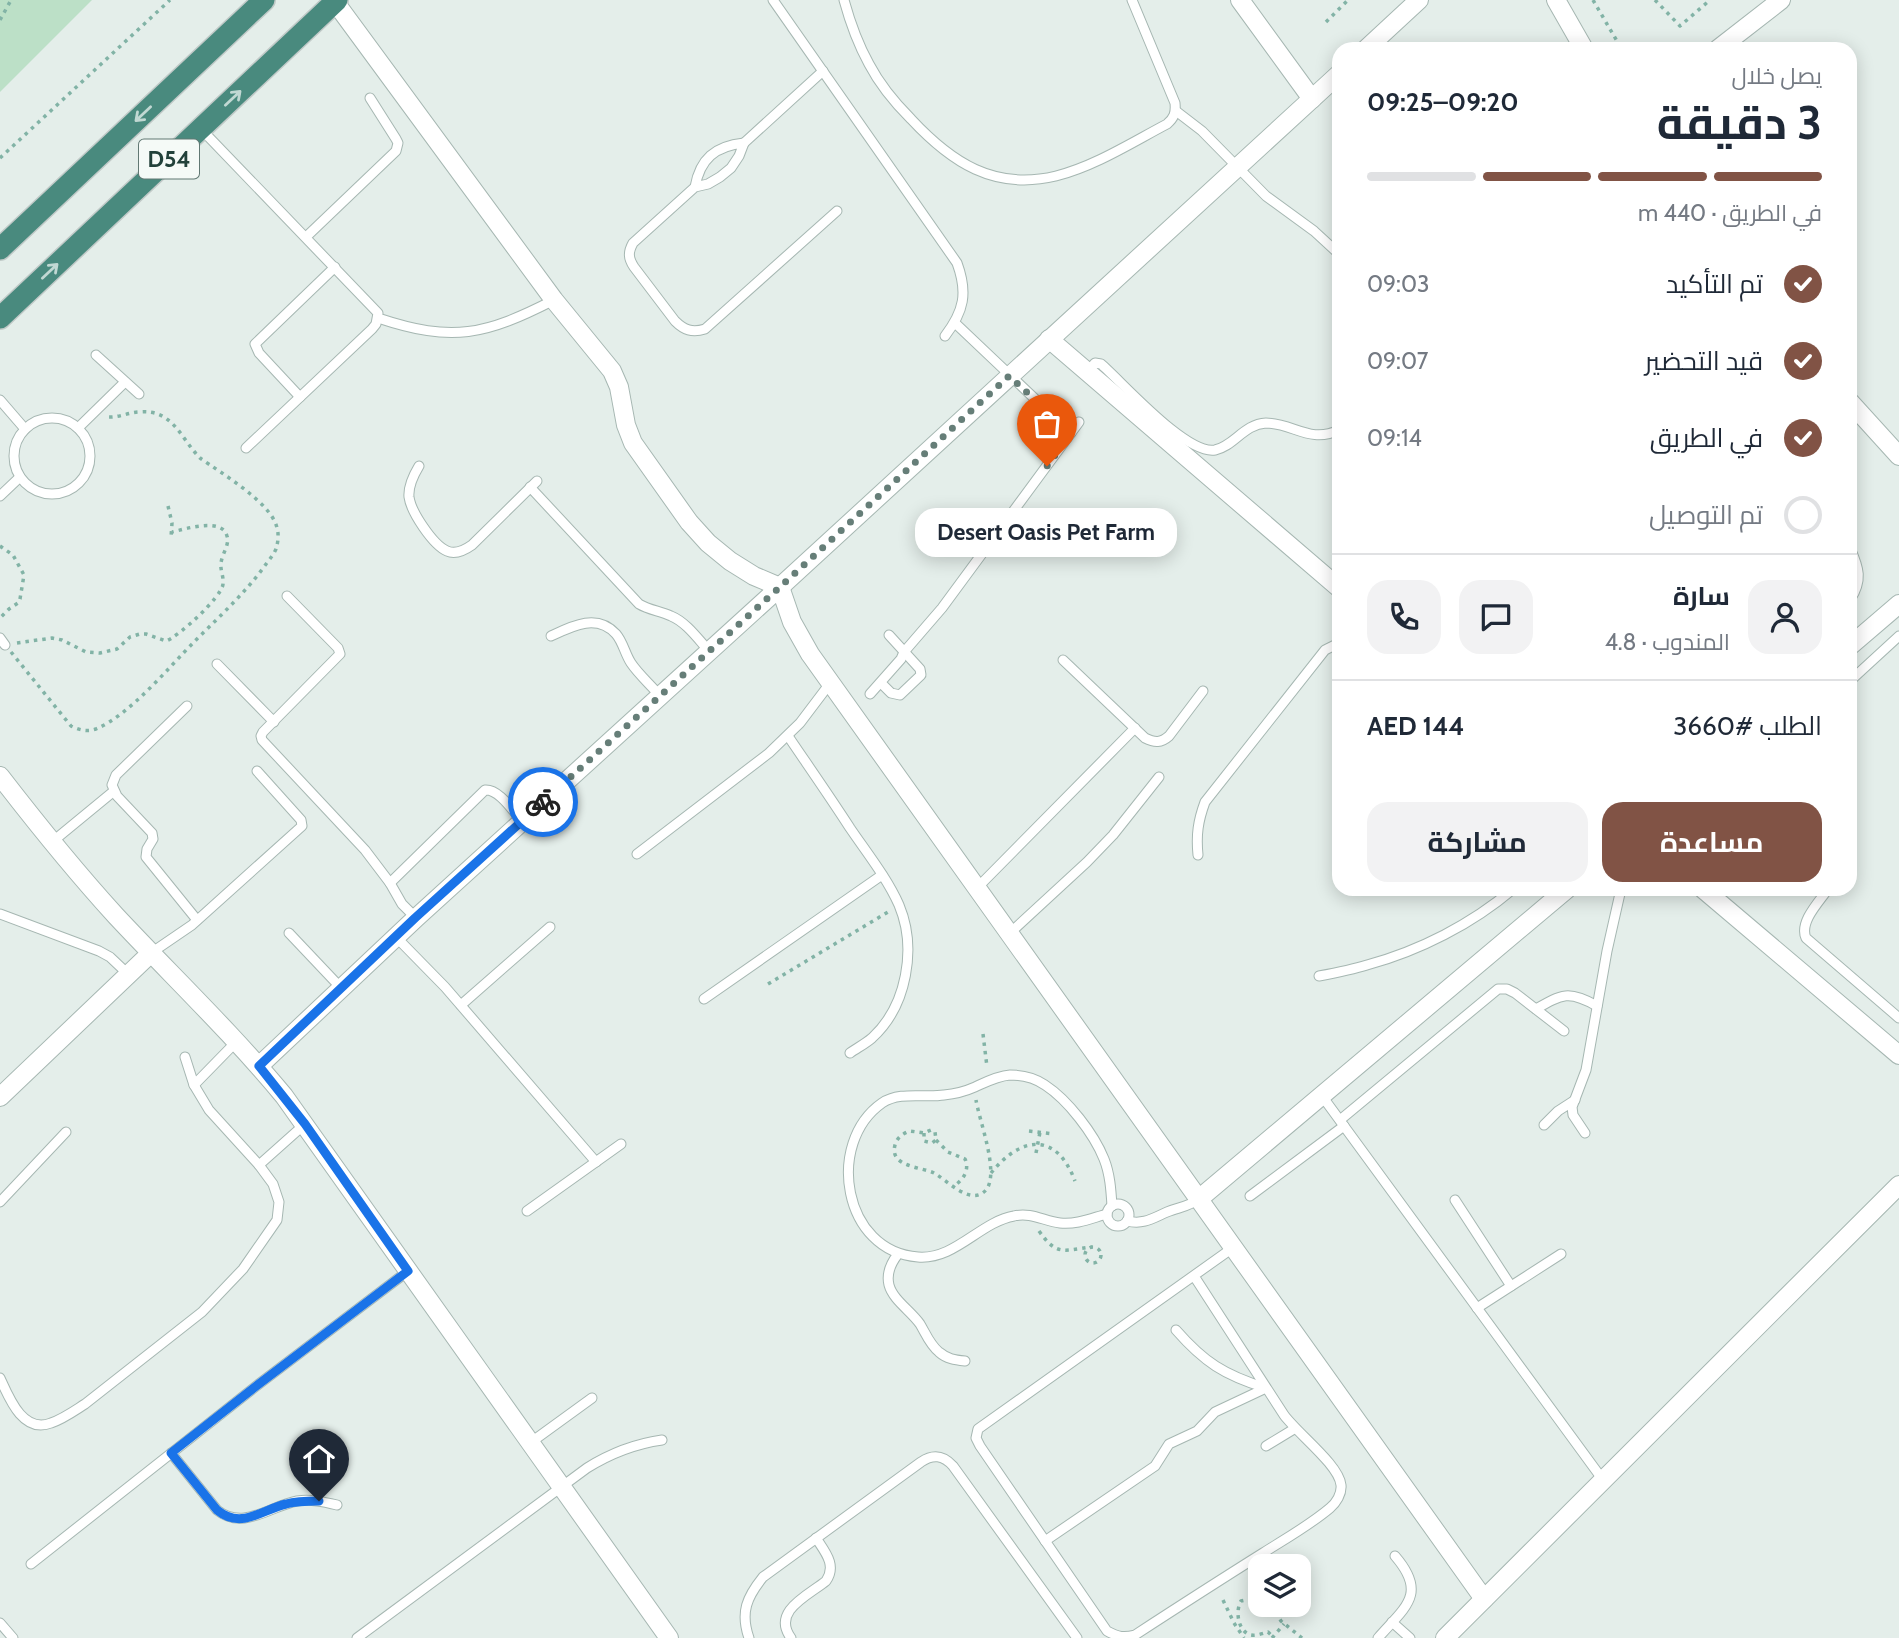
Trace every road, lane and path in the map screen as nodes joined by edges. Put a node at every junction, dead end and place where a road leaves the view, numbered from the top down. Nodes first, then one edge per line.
1 (10, 0) edge
2 (170, 0) edge
3 (264, 0) edge
4 (773, 0) edge
5 (844, 0) edge
6 (1132, 0) edge
7 (1240, 0) edge
8 (1348, 0) edge
9 (1419, 0) edge
10 (1556, 0) edge
11 (1593, 0) edge
12 (1655, 0) edge
13 (1710, 0) edge
14 (1781, 0) edge
15 (336, 1) edge
16 (0, 20) edge
17 (1326, 23) dead end
18 (1374, 42) edge
19 (1580, 42) edge
20 (1618, 42) edge
21 (1727, 42) edge
22 (823, 71) junction
23 (1332, 80) edge
24 (370, 98) dead end
25 (1312, 99) junction
26 (1176, 110) junction
27 (201, 129) junction
28 (744, 143) junction
29 (0, 158) edge
30 (1238, 166) junction
31 (695, 187) junction
32 (837, 211) dead end
33 (306, 237) junction
34 (1332, 248) edge
35 (0, 249) edge
36 (335, 267) junction
37 (554, 300) junction
38 (0, 318) edge
39 (378, 318) junction
40 (955, 323) junction
41 (945, 336) dead end
42 (1049, 339) junction
43 (96, 355) dead end
44 (1087, 372) junction
45 (1009, 376) junction
46 (125, 382) junction
47 (139, 394) dead end
48 (300, 397) junction
49 (0, 400) edge
50 (1857, 410) edge
51 (95, 411) junction
52 (1079, 422) dead end
53 (78, 428) junction
54 (25, 429) junction
55 (1332, 432) edge
56 (1071, 433) junction
57 (246, 448) dead end
58 (1899, 456) edge
59 (419, 466) dead end
60 (20, 477) junction
61 (0, 496) edge
62 (169, 506) dead end
63 (0, 546) edge
64 (1332, 582) edge
65 (780, 587) junction
66 (287, 596) dead end
67 (1899, 604) edge
68 (0, 618) edge
69 (889, 635) dead end
70 (551, 636) dead end
71 (1899, 636) edge
72 (1857, 640) edge
73 (3, 642) edge
74 (1332, 646) edge
75 (709, 651) junction
76 (905, 652) junction
77 (1062, 660) dead end
78 (217, 664) dead end
79 (1857, 675) edge
80 (831, 682) junction
81 (881, 683) junction
82 (1203, 691) dead end
83 (870, 694) dead end
84 (660, 696) junction
85 (187, 706) dead end
86 (274, 722) junction
87 (1135, 728) junction
88 (788, 736) junction
89 (257, 771) dead end
90 (0, 776) edge
91 (1159, 777) dead end
92 (114, 791) junction
93 (522, 821) junction
94 (52, 842) junction
95 (637, 854) dead end
96 (1198, 855) dead end
97 (882, 876) junction
98 (390, 883) junction
99 (978, 887) junction
100 (1503, 896) edge
101 (1559, 896) edge
102 (1619, 896) edge
103 (1711, 896) edge
104 (1823, 896) edge
105 (899, 905) junction
106 (0, 914) edge
107 (415, 918) junction
108 (197, 920) junction
109 (550, 928) dead end
110 (289, 933) dead end
111 (1010, 933) junction
112 (396, 937) junction
113 (152, 953) junction
114 (129, 975) junction
115 (1319, 976) dead end
116 (768, 984) dead end
117 (342, 989) junction
118 (704, 999) dead end
119 (461, 1005) junction
120 (1597, 1006) junction
121 (1536, 1009) junction
122 (1899, 1017) edge
123 (1564, 1031) dead end
124 (983, 1034) dead end
125 (237, 1041) junction
126 (850, 1053) dead end
127 (1899, 1055) edge
128 (185, 1058) dead end
129 (259, 1066) junction
130 (989, 1080) junction
131 (194, 1085) junction
132 (974, 1088) junction
133 (1322, 1096) junction
134 (0, 1097) edge
135 (1575, 1100) junction
136 (1342, 1123) junction
137 (305, 1124) junction
138 (1544, 1125) dead end
139 (1029, 1131) dead end
140 (66, 1132) dead end
141 (1040, 1132) junction
142 (923, 1133) junction
143 (1585, 1133) dead end
144 (1054, 1134) dead end
145 (936, 1140) junction
146 (1038, 1143) junction
147 (621, 1144) dead end
148 (1036, 1153) dead end
149 (596, 1162) junction
150 (259, 1165) junction
151 (990, 1174) junction
152 (1075, 1181) dead end
153 (1899, 1185) edge
154 (953, 1186) junction
155 (1250, 1196) dead end
156 (1200, 1198) junction
157 (1455, 1200) dead end
158 (0, 1202) edge
159 (1109, 1210) junction
160 (527, 1211) dead end
161 (1028, 1215) junction
162 (1128, 1221) junction
163 (1092, 1247) junction
164 (1234, 1247) junction
165 (898, 1254) junction
166 (1561, 1254) dead end
167 (408, 1271) junction
168 (1194, 1276) junction
169 (1511, 1286) junction
170 (1477, 1308) junction
171 (1176, 1329) dead end
172 (965, 1362) dead end
173 (0, 1378) edge
174 (1266, 1388) junction
175 (592, 1398) dead end
176 (1294, 1429) junction
177 (662, 1440) dead end
178 (530, 1443) junction
179 (1266, 1446) dead end
180 (171, 1453) junction
181 (1603, 1480) junction
182 (561, 1486) junction
183 (337, 1505) dead end
184 (816, 1538) junction
185 (1045, 1541) junction
186 (1395, 1556) dead end
187 (30, 1564) dead end
188 (1484, 1599) junction
189 (1223, 1600) dead end
190 (1248, 1600) edge
191 (1279, 1617) edge
192 (1392, 1622) junction
193 (1284, 1624) junction
194 (1, 1627) edge
195 (13, 1638) edge
196 (357, 1638) edge
197 (669, 1638) edge
198 (749, 1638) edge
199 (791, 1638) edge
200 (1077, 1638) edge
201 (1244, 1638) edge
202 (1273, 1638) edge
203 (1302, 1638) edge
204 (1378, 1638) edge
205 (1410, 1638) edge
206 (1445, 1638) edge

1 - 16 path
2 - 29 path
3 -> 35 highway, D54
4 - 22 lane
5 - 26 lane
6 - 26 lane
7 - 25 street
8 - 17 path
9 - 18 street
10 - 19 street
11 - 20 path
12 - 13 path
14 - 21 street
27 -> 15 highway, D54
15 - 37 street
22 - 28 lane
22 - 40 lane
23 - 25 street
24 - 33 lane
25 - 30 street
26 - 30 lane
27 - 33 lane
38 -> 27 highway, D54
28 - 31 lane
28 - 31 lane
30 - 34 lane
30 - 42 street
31 - 32 lane
33 - 36 lane
36 - 39 lane
36 - 48 lane
37 - 39 lane
37 - 65 street
39 - 48 lane
40 - 41 lane
40 - 45 lane
42 - 44 street
42 - 45 street
43 - 46 lane
44 - 55 lane
44 - 64 street
45 - 56 lane
45 - 65 street
46 - 47 lane
46 - 51 lane
48 - 57 lane
49 - 54 lane
50 - 58 street
51 - 53 lane
51 - 73 path
52 - 56 lane
53 - 54 lane
53 - 60 lane
54 - 60 lane
56 - 76 lane
59 - 75 lane
60 - 61 lane
62 - 73 path
63 - 68 path
65 - 75 street
65 - 80 street
66 - 86 lane
67 - 72 street
69 - 76 lane
70 - 84 lane
71 - 79 lane
74 - 96 lane
75 - 84 street
76 - 81 lane
76 - 81 lane
77 - 87 lane
78 - 86 lane
80 - 88 lane
80 - 99 street
81 - 83 lane
82 - 87 lane
84 - 93 street
85 - 92 lane
86 - 98 lane
87 - 99 lane
88 - 95 lane
88 - 97 lane
89 - 108 lane
90 - 94 street
91 - 111 lane
92 - 94 lane
92 - 108 lane
93 - 98 lane
93 - 107 street
94 - 113 street
97 - 105 lane
97 - 118 lane
98 - 107 lane
99 - 111 street
100 - 115 lane
101 - 133 street
102 - 120 lane
103 - 127 street
104 - 122 lane
105 - 116 path
105 - 126 lane
106 - 114 lane
107 - 112 street
108 - 113 lane
109 - 119 lane
110 - 117 lane
111 - 156 street
112 - 117 street
112 - 119 lane
113 - 114 street
113 - 125 street
114 - 134 street
117 - 129 street
119 - 149 lane
120 - 121 lane
120 - 135 lane
121 - 123 lane
121 - 136 lane
124 - 130 path
125 - 129 street
125 - 131 lane
128 - 131 lane
129 - 137 street
130 - 132 lane
130 - 159 lane
131 - 150 lane
132 - 151 path
132 - 165 lane
133 - 136 lane
133 - 156 street
135 - 138 lane
135 - 143 lane
136 - 155 lane
136 - 170 lane
137 - 150 lane
137 - 167 street
139 - 141 path
140 - 158 lane
141 - 144 path
141 - 146 path
142 - 145 path
142 - 145 path
142 - 154 path
145 - 154 path
146 - 148 path
146 - 151 path
146 - 152 path
147 - 149 lane
149 - 160 lane
150 - 173 lane
151 - 154 path
153 - 181 street
156 - 162 lane
156 - 164 street
157 - 169 lane
159 - 161 lane
159 - 162 lane
159 - 162 lane
161 - 163 path
161 - 165 lane
163 - 163 path
164 - 168 lane
164 - 188 street
165 - 172 lane
166 - 169 lane
167 - 178 street
167 - 180 lane
168 - 174 lane
168 - 185 lane
169 - 170 lane
170 - 181 lane
171 - 174 lane
174 - 176 lane
174 - 185 lane
175 - 178 lane
176 - 179 lane
176 - 185 lane
177 - 182 lane
178 - 182 street
180 - 183 lane
180 - 187 lane
181 - 188 street
182 - 196 lane
182 - 197 street
184 - 198 lane
184 - 199 lane
184 - 200 lane
186 - 192 lane
188 - 206 street
189 - 201 path
190 - 202 path
191 - 193 path
192 - 204 lane
192 - 205 lane
193 - 202 path
193 - 203 path
194 - 195 lane

